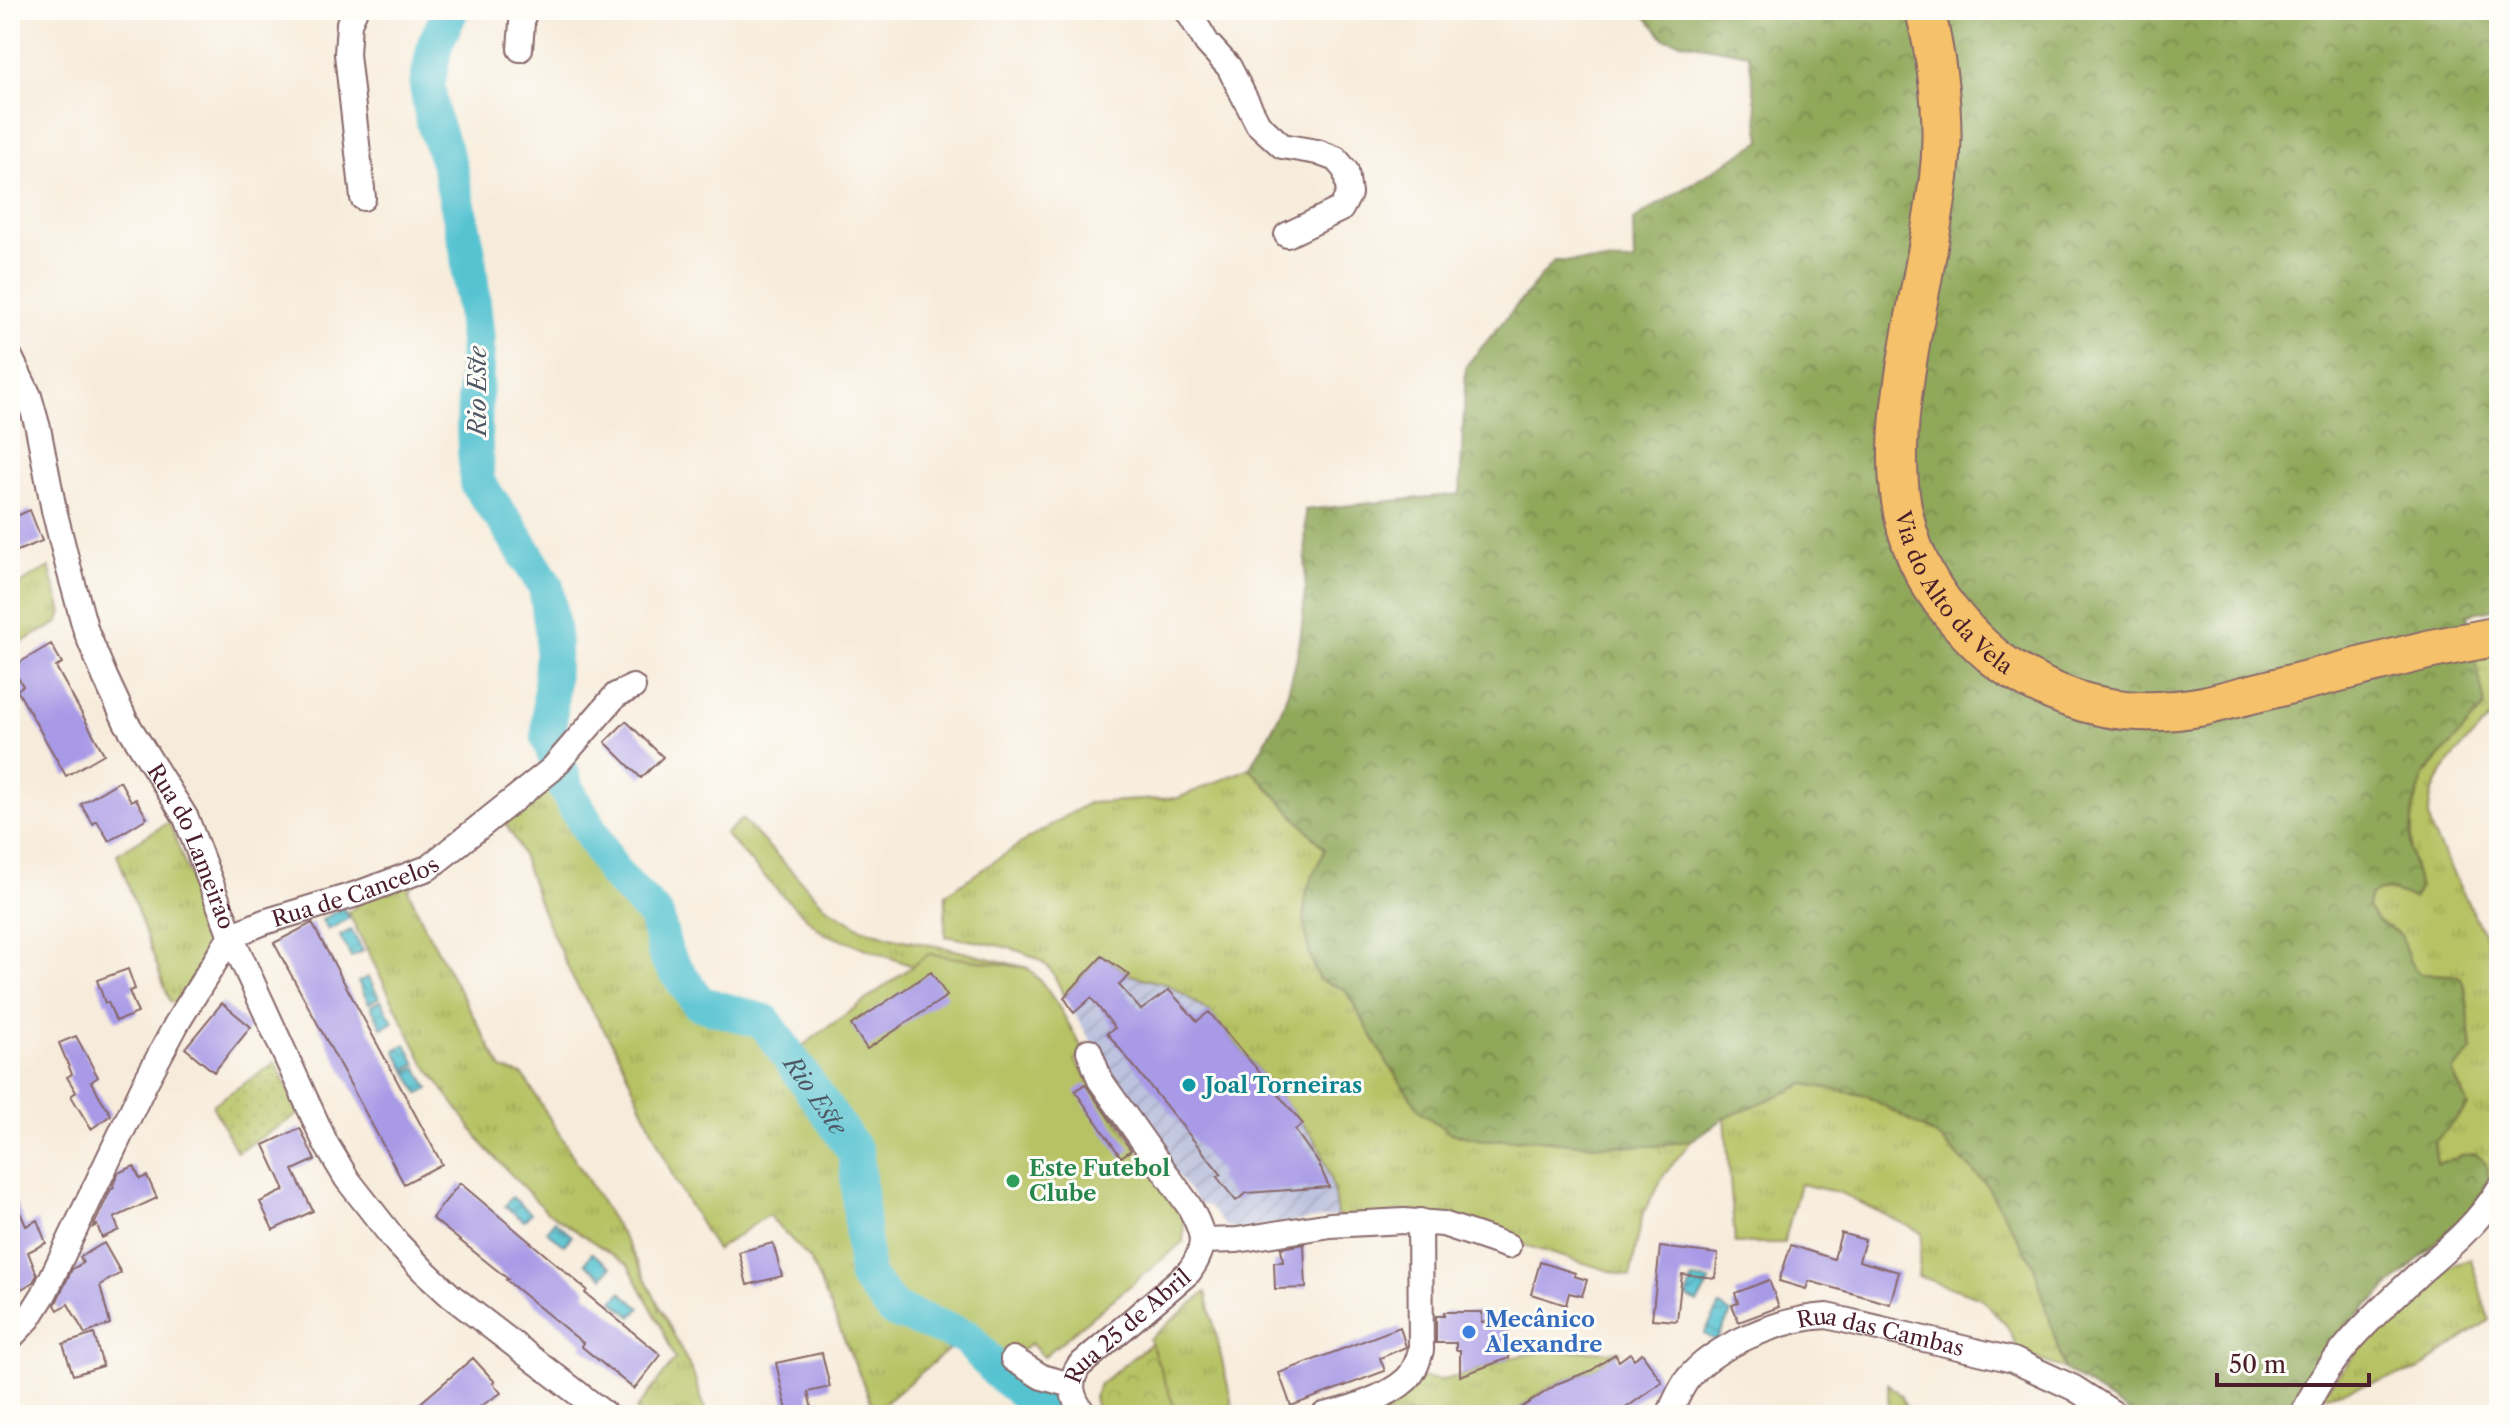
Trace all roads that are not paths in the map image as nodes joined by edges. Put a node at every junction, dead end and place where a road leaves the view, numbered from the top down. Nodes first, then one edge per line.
1 (355, 10) edge
2 (523, 10) edge
3 (1187, 10) edge
4 (1925, 10) edge
5 (520, 49) dead end
6 (363, 198) dead end
7 (1287, 235) dead end
8 (10, 357) edge
9 (2499, 636) edge
10 (633, 687) dead end
11 (231, 936) junction
12 (1089, 1051) dead end
13 (2499, 1189) edge
14 (1420, 1221) junction
15 (1203, 1241) junction
16 (1508, 1246) dead end
17 (10, 1338) edge
18 (1013, 1359) dead end
19 (1071, 1385) junction
20 (606, 1415) edge
21 (1085, 1415) edge
22 (1324, 1415) edge
23 (1669, 1415) edge
24 (2116, 1415) edge
25 (2303, 1415) edge

1 - 6 street
2 - 5 street
3 - 7 street
4 - 9 main road, Via do Alto da Vela
8 - 11 street, Rua do Lameirão
10 - 11 street, Rua de Cancelos
11 - 17 street
11 - 20 street, Rua do Lameirão
12 - 15 street
13 - 25 street
14 - 15 street
14 - 16 street
14 - 22 street
15 - 19 street, Rua 25 de Abril
18 - 19 street
19 - 21 street, Rua 25 de Abril
23 - 24 street, Rua das Cambas

